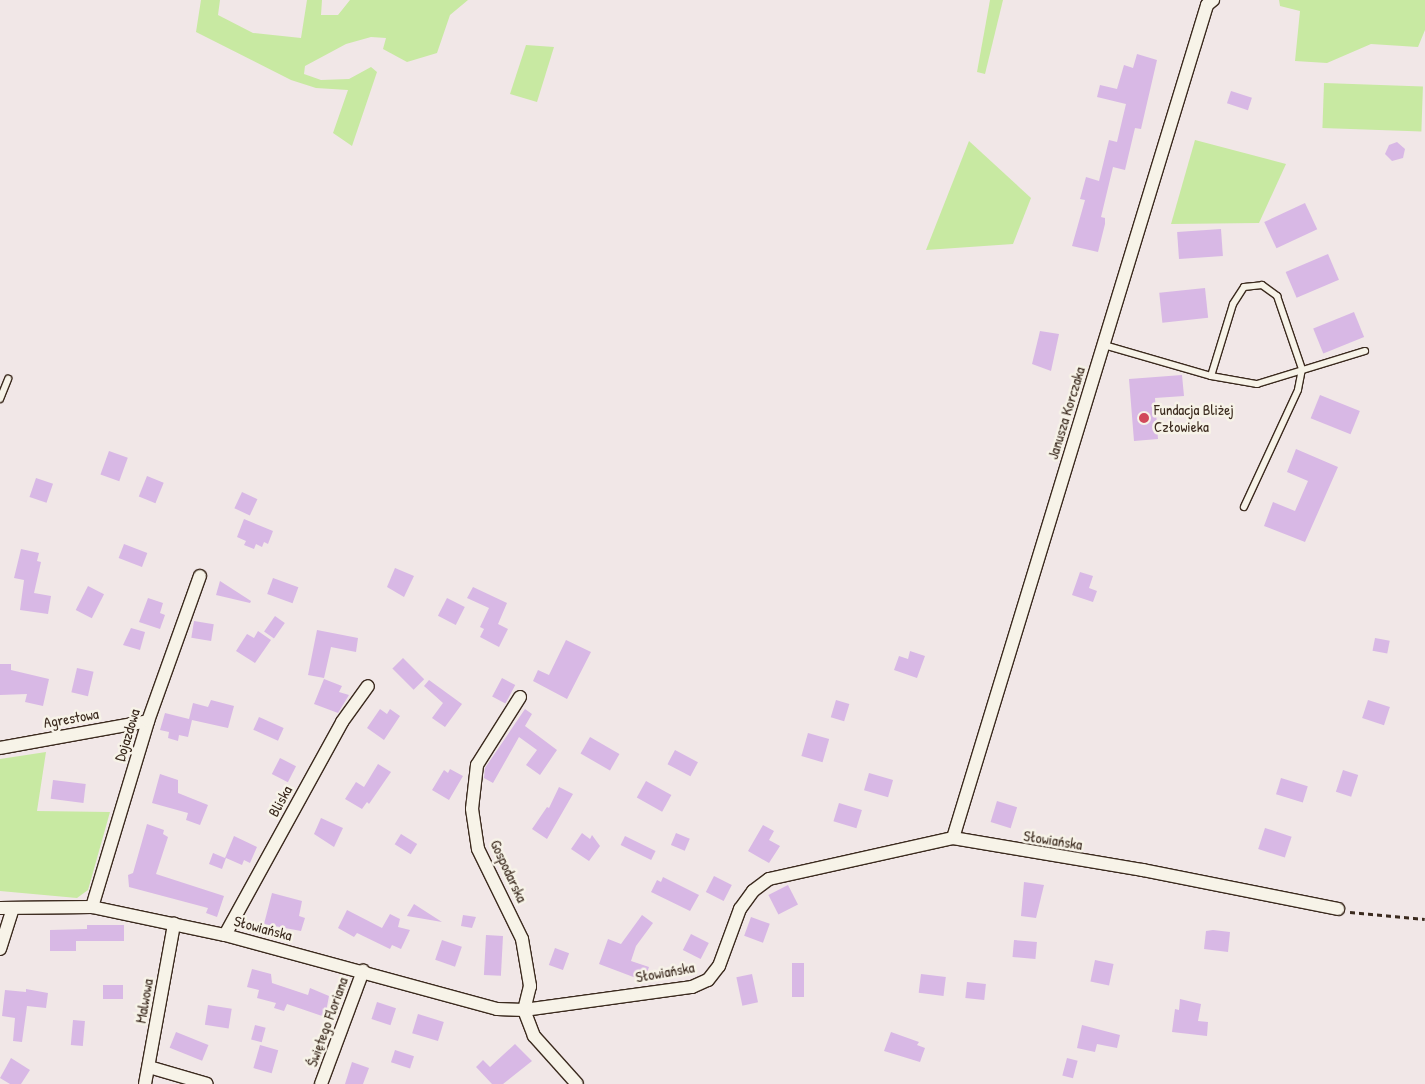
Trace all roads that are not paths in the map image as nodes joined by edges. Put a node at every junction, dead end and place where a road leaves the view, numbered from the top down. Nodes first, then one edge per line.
1 (1213, 0) edge
2 (1104, 345) junction
3 (1365, 351) dead end
4 (1302, 368) junction
5 (1211, 376) junction
6 (8, 379) dead end
7 (0, 399) edge
8 (1244, 507) dead end
9 (200, 576) dead end
10 (368, 686) dead end
11 (520, 697) dead end
12 (148, 721) junction
13 (0, 748) edge
14 (953, 838) junction
15 (92, 907) junction
16 (6, 908) edge
17 (1338, 909) road end
18 (174, 924) junction
19 (225, 935) junction
20 (0, 949) edge
21 (363, 971) junction
22 (524, 1010) junction
23 (149, 1067) junction
24 (146, 1084) edge
25 (207, 1084) edge
26 (321, 1084) edge
27 (577, 1084) edge

1 - 2 street, Janusza Korczaka
2 - 5 lane
2 - 14 street, Janusza Korczaka
3 - 4 lane
4 - 5 lane
4 - 5 lane
4 - 8 lane
6 - 7 lane
9 - 12 street, Dojazdowa
10 - 19 street, Bliska
11 - 22 street, Gospodarska
12 - 13 street, Agrestowa
12 - 15 street, Dojazdowa
14 - 17 street, Słowiańska
14 - 22 street, Słowiańska
15 - 16 street, Słowiańska
15 - 18 street, Słowiańska
16 - 20 street
18 - 19 street, Słowiańska
18 - 23 street, Malwowa
19 - 21 street, Słowiańska
21 - 22 street, Słowiańska
21 - 26 street, Świętego Floriana
22 - 27 street
23 - 24 street, Malwowa
23 - 25 street

